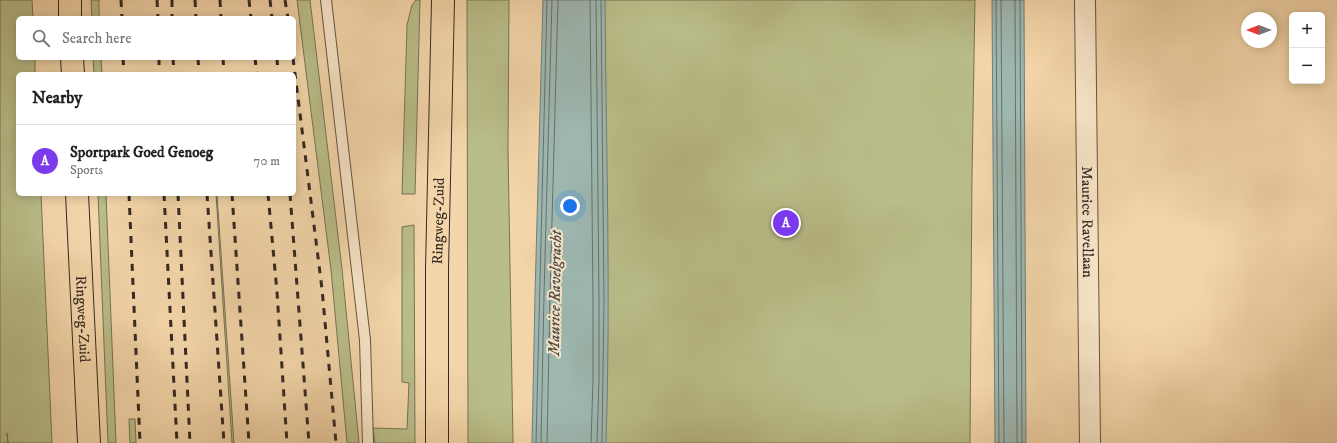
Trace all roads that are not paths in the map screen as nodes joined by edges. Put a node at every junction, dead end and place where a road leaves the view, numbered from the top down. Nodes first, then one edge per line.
1 (70, 0) edge
2 (326, 0) edge
3 (444, 0) edge
4 (1085, 0) edge
5 (70, 16) edge
6 (72, 60) edge
7 (73, 72) edge
8 (77, 196) edge
9 (89, 443) edge
10 (368, 443) edge
11 (437, 443) edge
12 (1090, 443) edge

1 - 5 highway
2 - 10 lane
3 - 11 highway, Ringweg-Zuid
4 - 12 street, Maurice Ravellaan
6 - 7 highway
8 - 9 highway, Ringweg-Zuid

